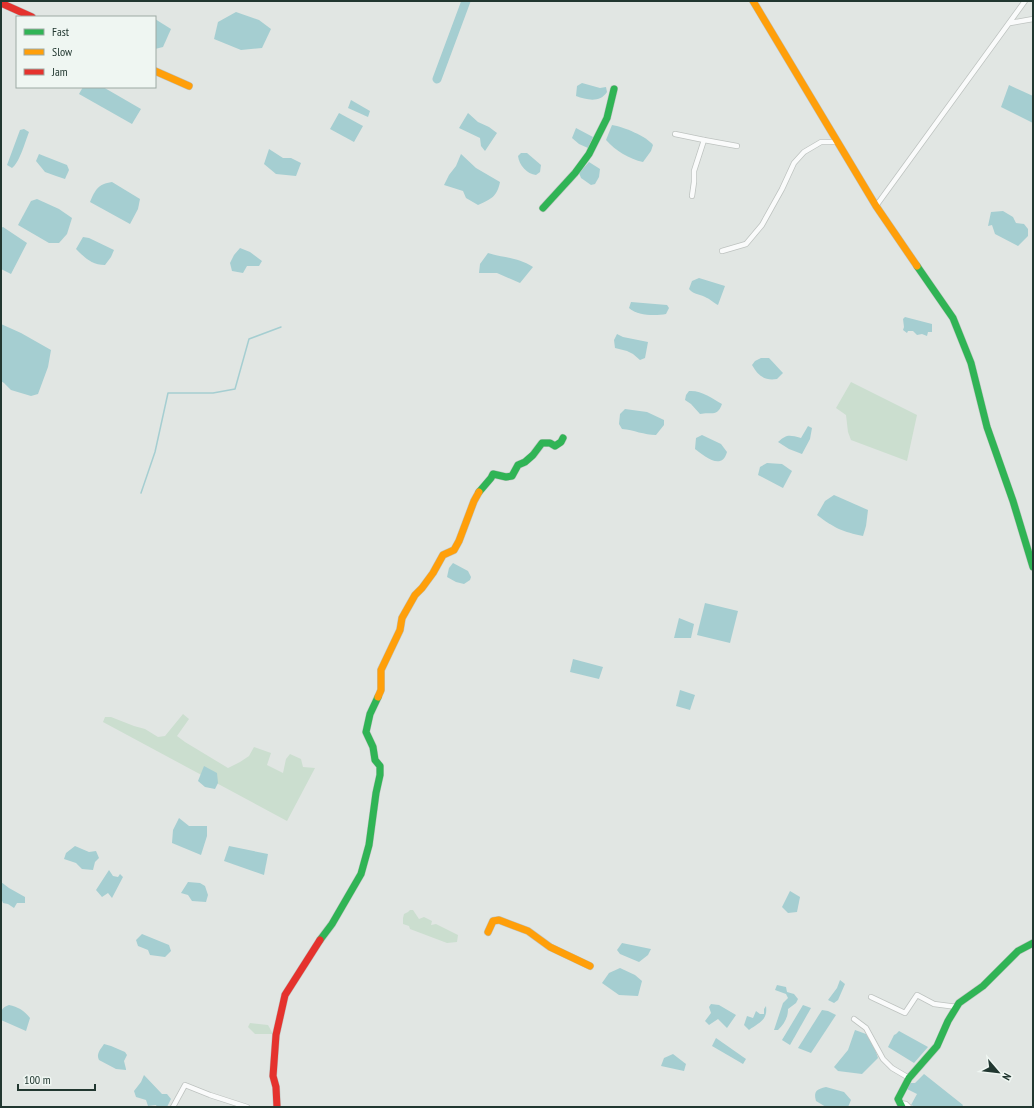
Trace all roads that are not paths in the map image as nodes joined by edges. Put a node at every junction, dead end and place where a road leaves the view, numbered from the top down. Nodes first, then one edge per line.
1 (753, 1) edge
2 (1025, 1) edge
3 (1, 2) edge
4 (30, 16) edge
5 (1033, 19) edge
6 (1010, 23) junction
7 (156, 71) edge
8 (189, 86) dead end
9 (614, 89) dead end
10 (675, 134) dead end
11 (704, 140) junction
12 (838, 142) junction
13 (737, 146) dead end
14 (692, 196) dead end
15 (876, 206) junction
16 (544, 208) dead end
17 (722, 251) dead end
18 (563, 438) dead end
19 (1033, 567) edge
20 (488, 932) dead end
21 (1033, 943) edge
22 (590, 966) dead end
23 (871, 997) dead end
24 (957, 1007) junction
25 (854, 1019) dead end
26 (909, 1078) junction
27 (901, 1105) edge
28 (174, 1107) edge
29 (245, 1107) edge
30 (277, 1107) edge
31 (908, 1107) edge

1 - 12 street
2 - 6 street
3 - 4 street
5 - 6 street
6 - 15 street
7 - 8 street
9 - 16 street
10 - 11 street
11 - 13 street
11 - 14 street
12 - 15 street
12 - 17 street
15 - 19 street
18 - 30 street
20 - 22 street
21 - 24 street
23 - 24 street
24 - 26 street
25 - 26 street
26 - 27 street
27 - 31 street
28 - 29 street

